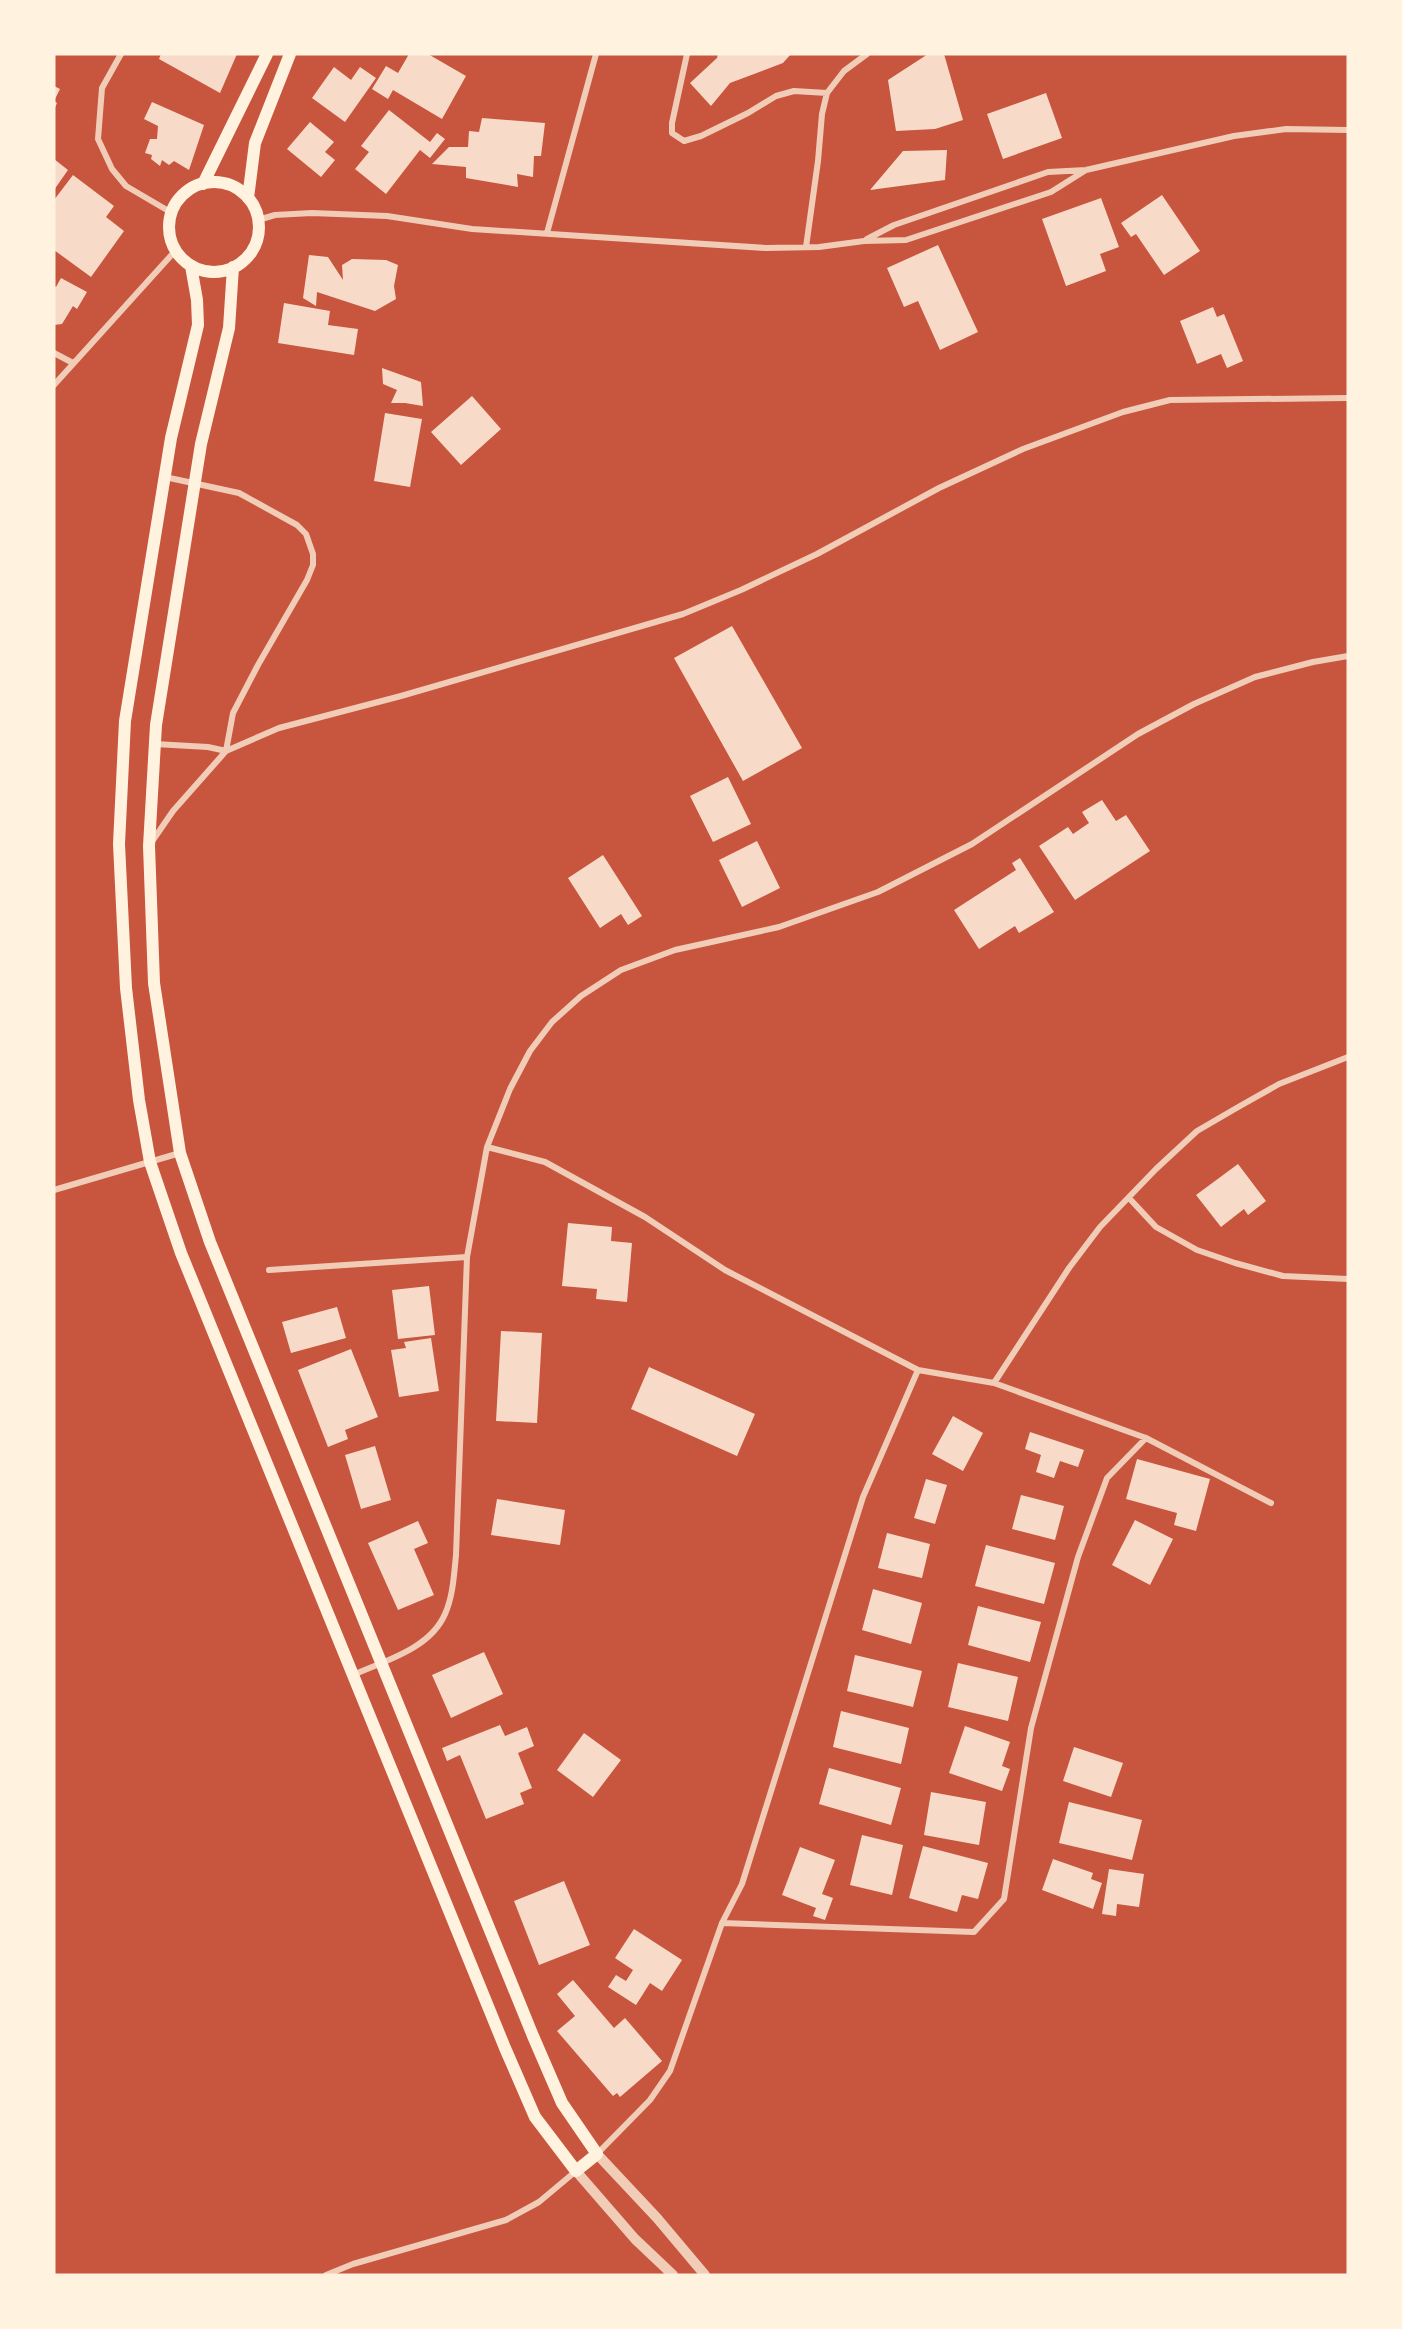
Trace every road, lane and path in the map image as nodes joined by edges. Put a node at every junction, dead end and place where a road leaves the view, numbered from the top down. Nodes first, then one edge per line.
1 (121, 54) edge
2 (267, 54) edge
3 (290, 54) edge
4 (596, 54) edge
5 (687, 54) edge
6 (867, 54) edge
7 (827, 93) junction
8 (1348, 130) edge
9 (1086, 170) junction
10 (203, 184) junction
11 (248, 198) junction
12 (172, 213) junction
13 (258, 220) junction
14 (547, 233) junction
15 (864, 241) junction
16 (806, 247) junction
17 (176, 250) junction
18 (191, 266) junction
19 (233, 267) junction
20 (54, 353) edge
21 (73, 363) junction
22 (54, 385) edge
23 (1348, 398) edge
24 (165, 477) junction
25 (195, 483) junction
26 (1348, 656) edge
27 (155, 744) junction
28 (226, 751) junction
29 (149, 846) junction
30 (1348, 1057) edge
31 (487, 1147) junction
32 (180, 1153) junction
33 (150, 1162) junction
34 (54, 1190) edge
35 (1129, 1198) junction
36 (467, 1257) junction
37 (269, 1270) dead end
38 (1348, 1279) edge
39 (918, 1370) junction
40 (994, 1383) junction
41 (1146, 1438) junction
42 (1271, 1503) dead end
43 (381, 1663) junction
44 (353, 1675) junction
45 (722, 1923) junction
46 (597, 2154) junction
47 (576, 2171) junction
48 (326, 2275) edge
49 (673, 2275) edge
50 (705, 2275) edge

1 - 12 street
2 - 10 main road
3 - 11 main road
4 - 14 street
5 - 7 street
6 - 7 street
7 - 16 street
8 - 9 street
9 - 15 street
9 - 15 street
10 - 11 main road
10 - 12 main road
11 - 13 main road
12 - 17 main road
13 - 14 street
13 - 19 main road
14 - 16 street
15 - 16 street
17 - 18 main road
17 - 21 street
18 - 19 main road
18 - 24 main road
19 - 25 main road
20 - 21 street
21 - 22 street
23 - 28 street
24 - 25 street
24 - 33 main road
25 - 27 main road
25 - 28 street
26 - 31 street
27 - 28 street
27 - 29 main road
28 - 29 street
29 - 32 main road
30 - 35 street
31 - 36 street
31 - 39 street
32 - 33 street
32 - 43 main road
33 - 34 street
33 - 44 main road
35 - 38 street
35 - 40 street
36 - 37 street
36 - 43 street
39 - 40 street
39 - 45 street
40 - 41 street
41 - 42 street
41 - 45 street
43 - 44 street
43 - 46 main road
44 - 47 main road
45 - 46 street
46 - 47 main road
46 - 50 street
47 - 48 street
47 - 49 street

